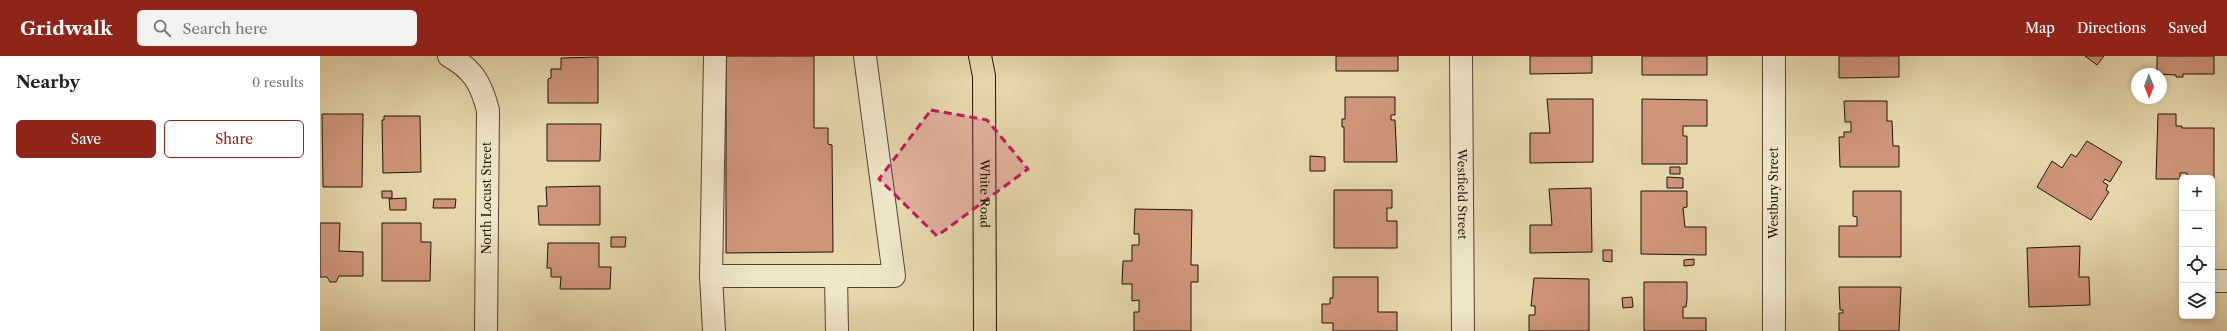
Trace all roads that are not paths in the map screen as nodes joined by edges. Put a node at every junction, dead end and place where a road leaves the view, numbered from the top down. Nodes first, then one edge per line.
1 (449, 56) edge
2 (715, 56) edge
3 (865, 56) edge
4 (980, 56) edge
5 (1461, 56) edge
6 (1774, 56) edge
7 (711, 276) junction
8 (836, 276) junction
9 (2215, 281) edge
10 (2227, 281) edge
11 (486, 331) edge
12 (714, 331) edge
13 (837, 331) edge
14 (985, 331) edge
15 (1463, 331) edge
16 (1774, 331) edge

1 - 11 street, North Locust Street
2 - 7 street
3 - 8 street
4 - 14 main road, White Road
5 - 15 street, Westfield Street
6 - 16 street, Westbury Street
7 - 8 street
7 - 12 street
8 - 13 street
9 - 10 street

